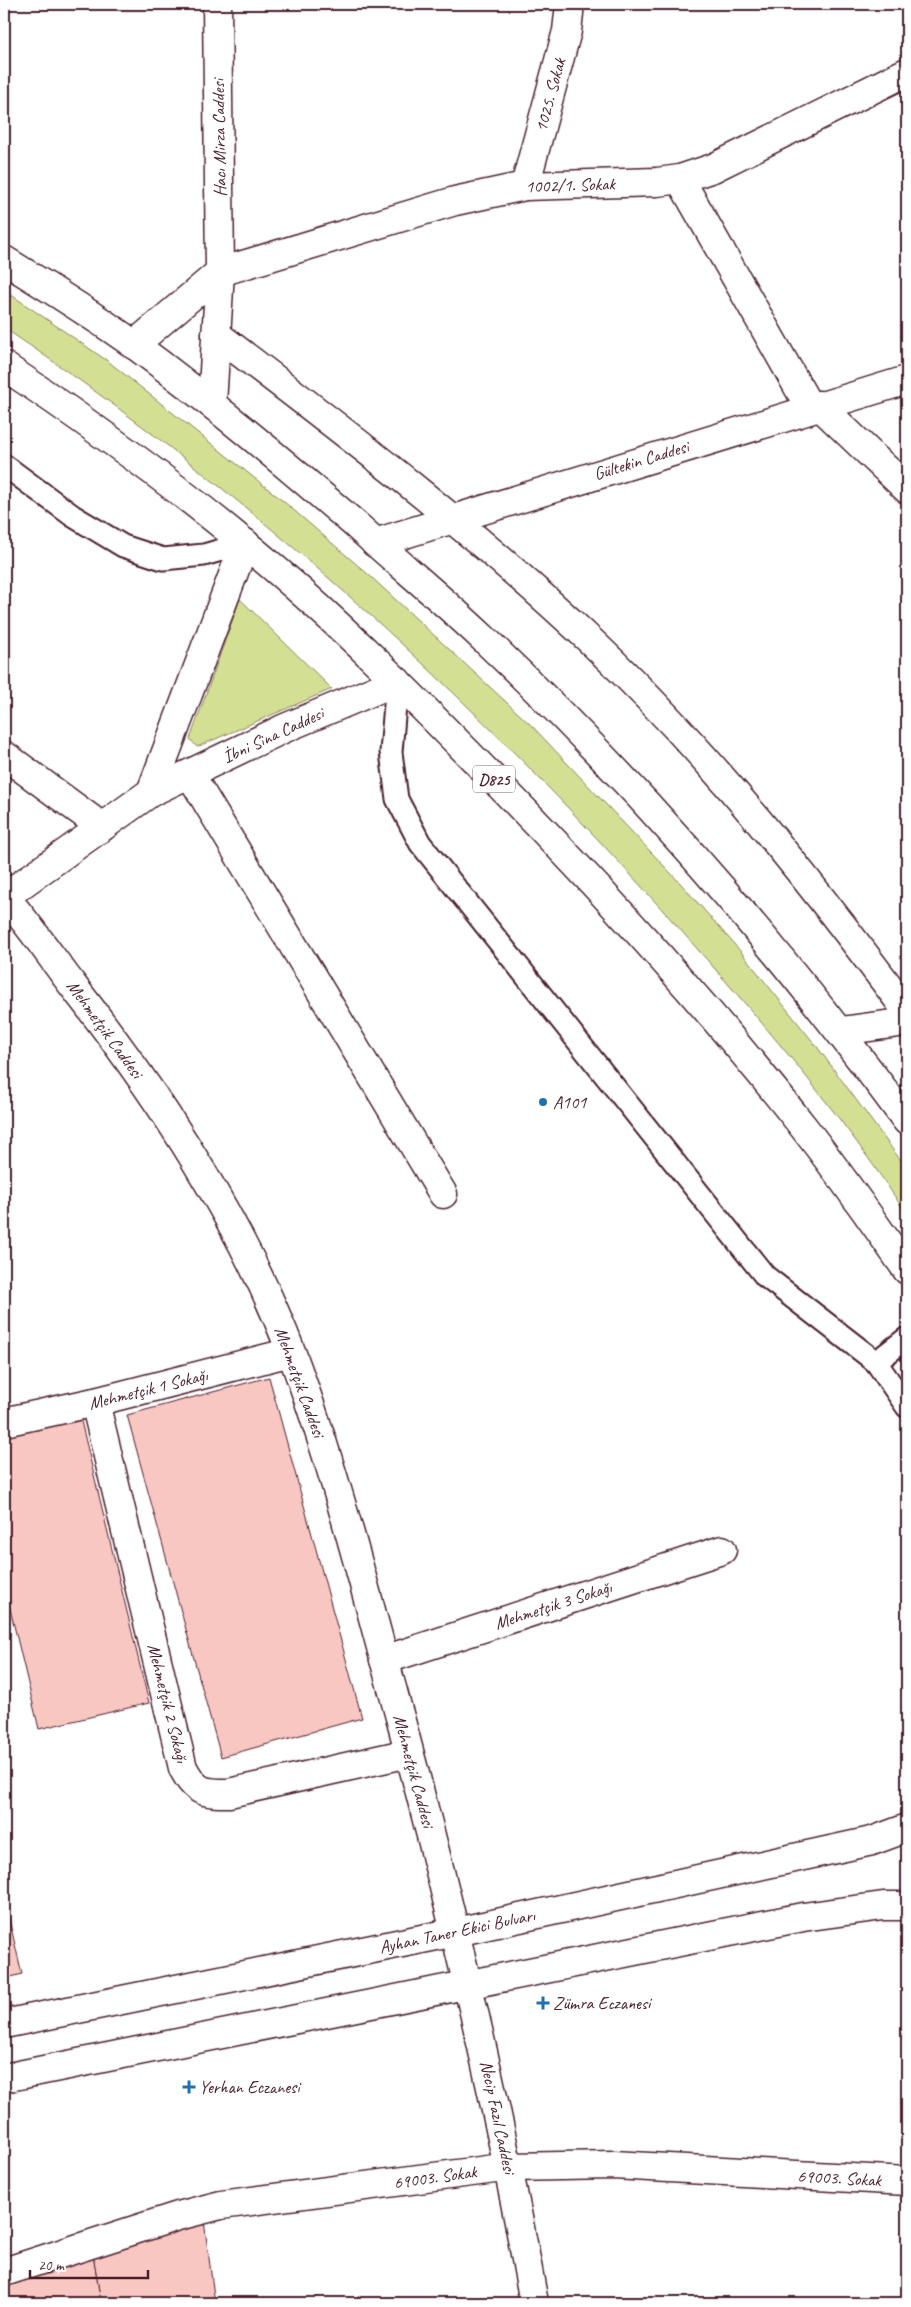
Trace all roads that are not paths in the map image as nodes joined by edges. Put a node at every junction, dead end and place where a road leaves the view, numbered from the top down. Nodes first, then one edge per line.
1 (217, 4) edge
2 (570, 4) edge
3 (907, 72) edge
4 (680, 179) junction
5 (525, 186) junction
6 (4, 260) edge
7 (220, 272) junction
8 (216, 334) junction
9 (134, 345) junction
10 (4, 366) edge
11 (907, 380) edge
12 (212, 404) junction
13 (815, 407) junction
14 (4, 466) edge
15 (907, 489) edge
16 (454, 518) junction
17 (245, 543) junction
18 (375, 543) junction
19 (398, 681) junction
20 (4, 754) edge
21 (190, 774) junction
22 (151, 792) junction
23 (102, 826) junction
24 (4, 897) edge
25 (907, 1012) edge
26 (907, 1022) edge
27 (840, 1032) junction
28 (907, 1121) edge
29 (443, 1194) dead end
30 (907, 1270) edge
31 (907, 1338) edge
32 (291, 1352) junction
33 (876, 1362) junction
34 (95, 1402) junction
35 (907, 1407) edge
36 (4, 1422) edge
37 (722, 1550) dead end
38 (384, 1660) junction
39 (409, 1754) junction
40 (907, 1828) edge
41 (907, 1906) edge
42 (456, 1932) junction
43 (469, 1983) junction
44 (4, 2024) edge
45 (4, 2078) edge
46 (510, 2167) junction
47 (907, 2182) edge
48 (4, 2272) edge
49 (534, 2303) edge

1 - 7 main road, Hacı Mirza Caddesi
2 - 5 main road, 1025. Sokak
3 - 4 main road, 1002/1. Sokak
4 - 5 main road, 1002/1. Sokak
4 - 13 main road
5 - 7 main road, 1002/1. Sokak
6 - 9 main road
7 - 8 main road, Hacı Mirza Caddesi
7 - 9 main road
8 - 12 main road, Hacı Mirza Caddesi
8 - 16 main road
9 - 12 main road
10 - 17 main road, D825
11 - 13 main road, Gültekin Caddesi
12 - 18 main road
13 - 15 main road
13 - 16 main road, Gültekin Caddesi
14 - 17 lane
16 - 18 main road, Gültekin Caddesi
16 - 25 main road
17 - 19 main road, D825
17 - 22 main road
18 - 27 main road
19 - 21 main road, İbni Sina Caddesi
19 - 30 main road, D825
19 - 33 lane
20 - 23 main road
21 - 22 main road, İbni Sina Caddesi
21 - 29 main road
22 - 23 main road, İbni Sina Caddesi
23 - 24 main road, İbni Sina Caddesi
24 - 32 main road, Mehmetçik Caddesi
26 - 27 main road
27 - 28 main road
31 - 33 lane
32 - 34 main road, Mehmetçik 1 Sokağı
32 - 38 main road, Mehmetçik Caddesi
33 - 35 lane
34 - 36 main road, Mehmetçik 1 Sokağı
34 - 39 main road, Mehmetçik 2 Sokağı
37 - 38 main road, Mehmetçik 3 Sokağı
38 - 39 main road, Mehmetçik Caddesi
39 - 42 main road, Mehmetçik Caddesi
40 - 42 main road, Ayhan Taner Ekici Bulvarı
41 - 43 main road
42 - 43 main road, Necip Fazıl Caddesi
42 - 44 main road, Ayhan Taner Ekici Bulvarı
43 - 45 main road
43 - 46 main road, Necip Fazıl Caddesi
46 - 47 main road, 69003. Sokak
46 - 48 main road, 69003. Sokak
46 - 49 main road, Necip Fazıl Caddesi

